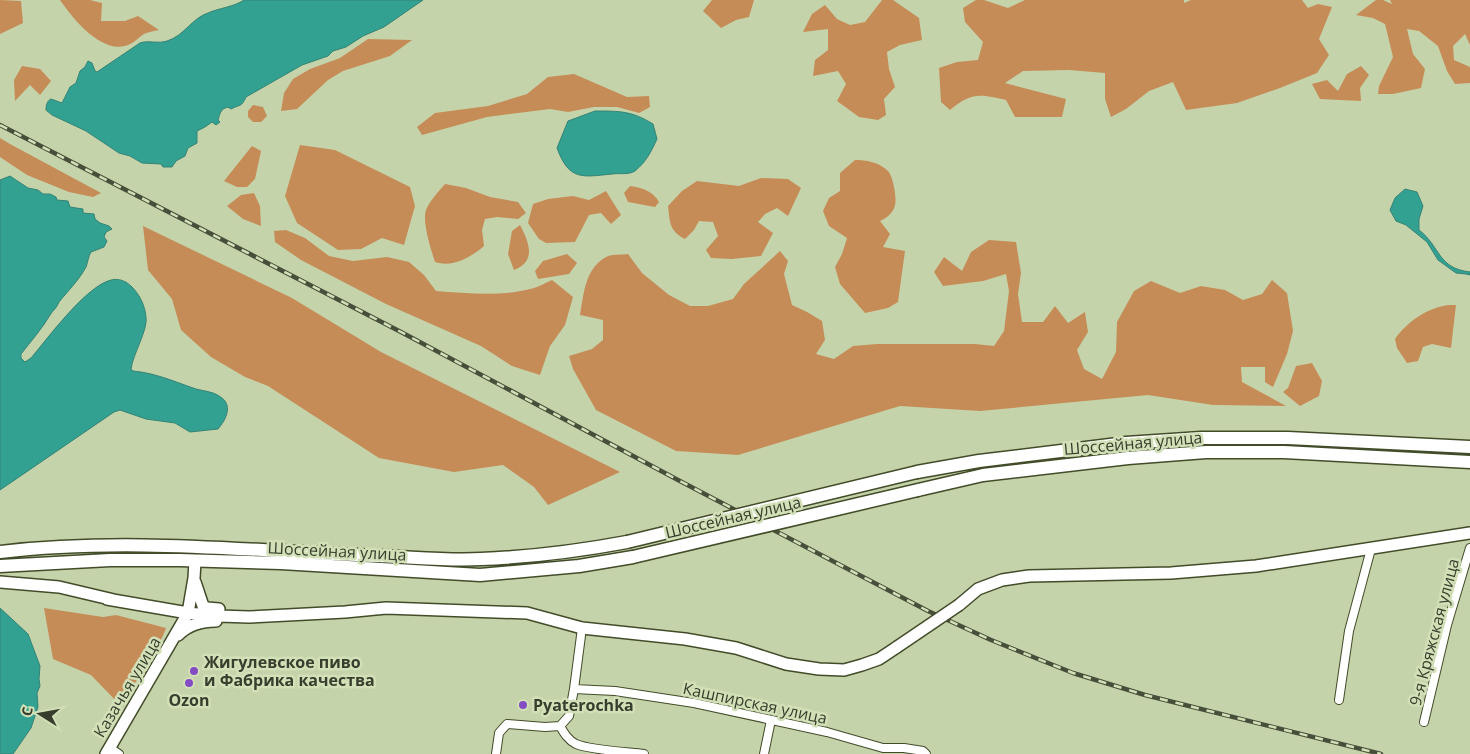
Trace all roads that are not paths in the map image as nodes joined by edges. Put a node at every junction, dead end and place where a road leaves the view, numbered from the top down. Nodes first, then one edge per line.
1 (1470, 447) edge
2 (1470, 462) edge
3 (1470, 533) edge
4 (196, 546) junction
5 (1470, 548) edge
6 (1371, 549) junction
7 (0, 552) edge
8 (195, 561) junction
9 (0, 566) edge
10 (194, 578) junction
11 (0, 582) edge
12 (107, 599) junction
13 (188, 613) junction
14 (273, 616) junction
15 (243, 617) junction
16 (582, 628) junction
17 (176, 636) junction
18 (574, 689) junction
19 (1339, 700) dead end
20 (771, 720) junction
21 (1424, 722) dead end
22 (560, 726) junction
23 (112, 752) edge
24 (496, 754) edge
25 (644, 754) edge
26 (764, 754) edge
27 (926, 754) edge

1 - 4 main road, Шоссейная улица, bridge
2 - 8 main road, Шоссейная улица, bridge
3 - 6 main road
4 - 7 main road, Шоссейная улица
4 - 8 main road, Казачья улица
5 - 21 street, 9-я Кряжская улица
6 - 16 main road, bridge
6 - 19 street
8 - 9 main road, Шоссейная улица
8 - 10 main road, Казачья улица
10 - 13 main road, Казачья улица
10 - 14 main road
11 - 12 main road
12 - 13 main road
12 - 17 main road
13 - 15 main road
13 - 17 main road, Казачья улица
14 - 15 main road
14 - 16 main road
15 - 17 main road, Казачья улица
16 - 18 street
17 - 23 main road, Казачья улица
18 - 20 street, Кашпирская улица
18 - 22 street
20 - 26 street
20 - 27 street, Кашпирская улица
22 - 24 street
22 - 25 street

